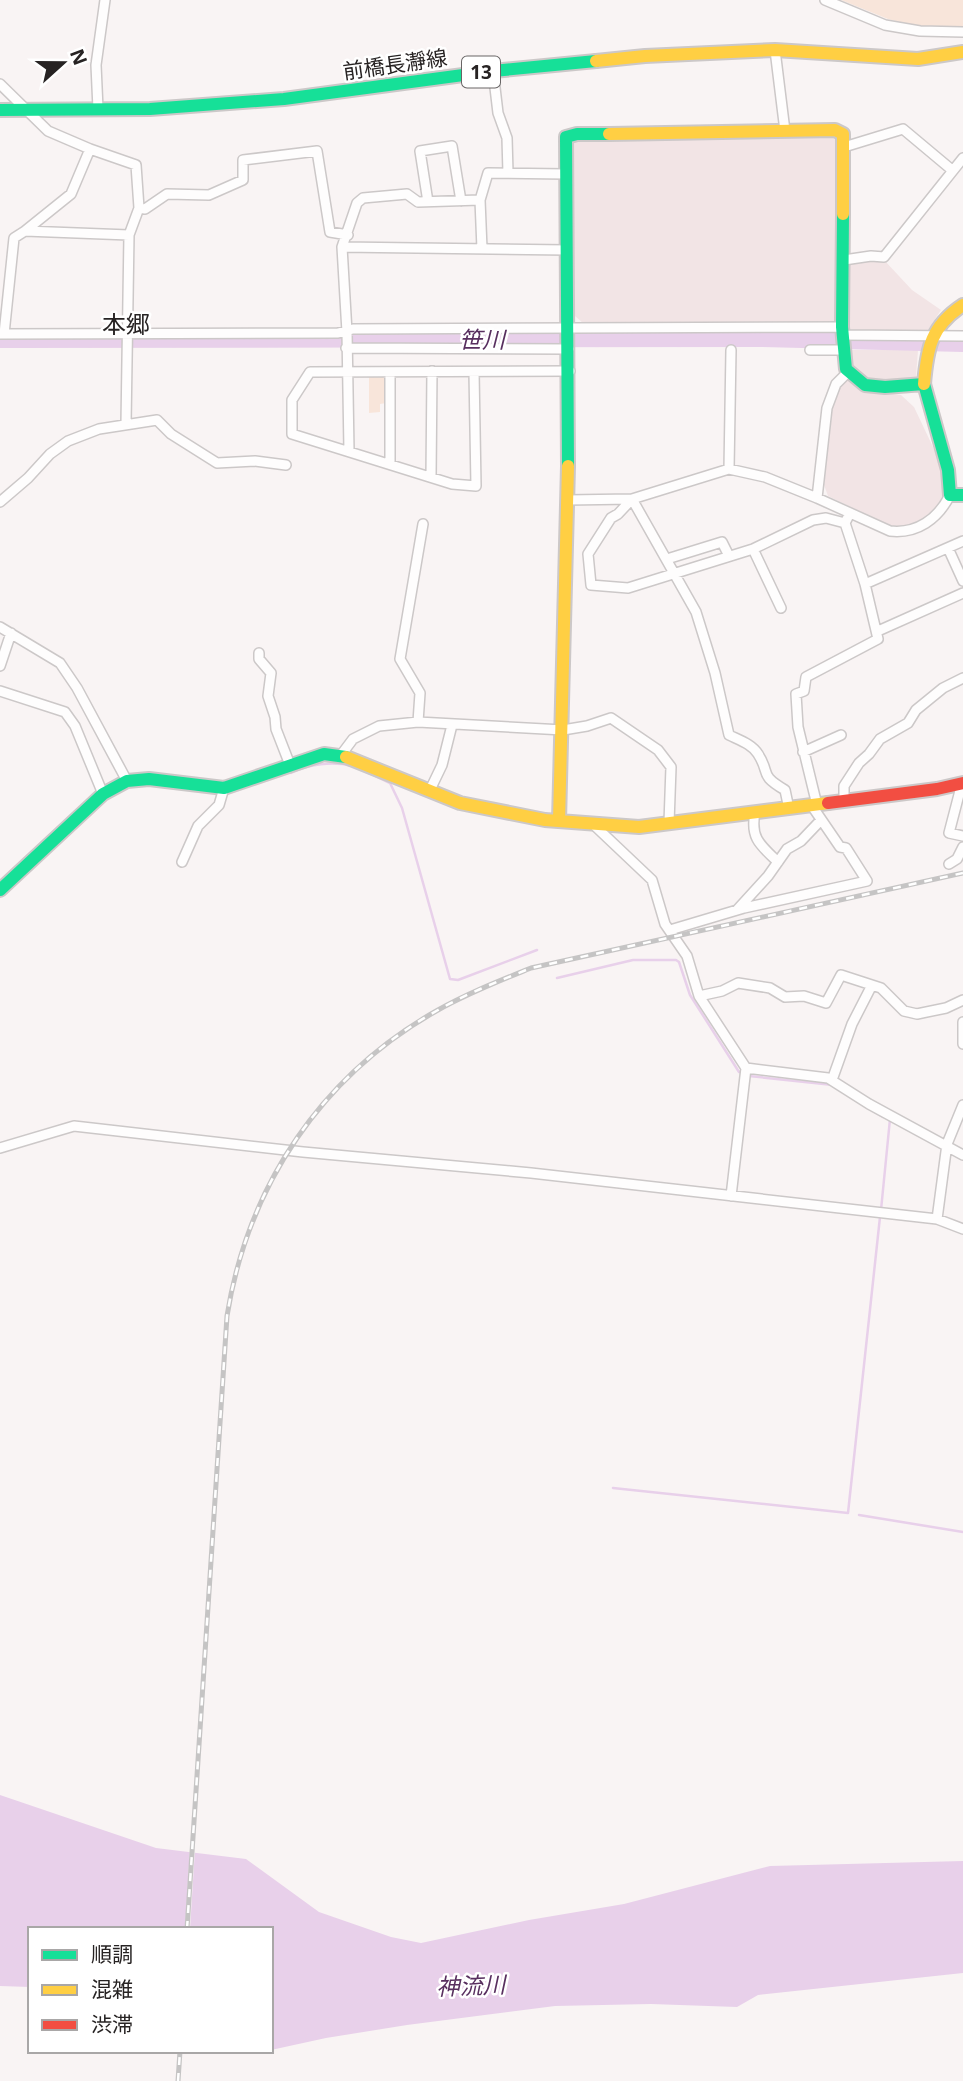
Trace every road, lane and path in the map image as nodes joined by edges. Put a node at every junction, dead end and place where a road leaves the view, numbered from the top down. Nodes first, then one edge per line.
1 (105, 0) edge
2 (825, 0) edge
3 (963, 32) edge
4 (775, 50) junction
5 (963, 52) edge
6 (493, 71) junction
7 (0, 84) edge
8 (27, 109) junction
9 (98, 109) junction
10 (0, 110) edge
11 (785, 131) junction
12 (844, 147) junction
13 (90, 149) junction
14 (963, 158) edge
15 (952, 170) junction
16 (508, 173) junction
17 (566, 174) junction
18 (480, 200) junction
19 (461, 201) junction
20 (428, 202) junction
21 (139, 208) junction
22 (25, 231) junction
23 (348, 234) junction
24 (129, 235) junction
25 (342, 247) junction
26 (482, 248) junction
27 (568, 250) junction
28 (844, 260) junction
29 (963, 305) edge
30 (843, 331) junction
31 (2, 334) edge
32 (128, 334) junction
33 (963, 336) edge
34 (931, 339) junction
35 (569, 340) junction
36 (346, 341) junction
37 (731, 350) dead end
38 (810, 350) dead end
39 (844, 350) junction
40 (569, 371) junction
41 (849, 371) junction
42 (348, 372) junction
43 (390, 372) junction
44 (432, 372) junction
45 (474, 372) junction
46 (924, 383) junction
47 (126, 424) junction
48 (349, 451) junction
49 (390, 464) junction
50 (286, 465) dead end
51 (729, 469) junction
52 (431, 477) junction
53 (956, 495) edge
54 (817, 498) junction
55 (632, 499) junction
56 (567, 500) junction
57 (0, 502) edge
58 (850, 513) junction
59 (845, 523) junction
60 (423, 524) dead end
61 (963, 541) edge
62 (948, 548) junction
63 (752, 549) junction
64 (729, 556) junction
65 (667, 559) junction
66 (674, 574) junction
67 (963, 581) edge
68 (865, 584) junction
69 (963, 593) edge
70 (781, 608) dead end
71 (0, 626) edge
72 (878, 631) junction
73 (11, 633) junction
74 (259, 653) dead end
75 (0, 666) edge
76 (963, 678) edge
77 (0, 691) edge
78 (418, 722) junction
79 (452, 725) junction
80 (563, 730) junction
81 (841, 734) dead end
82 (803, 752) junction
83 (341, 755) junction
84 (290, 765) junction
85 (127, 781) junction
86 (963, 783) edge
87 (224, 788) junction
88 (430, 790) junction
89 (103, 794) junction
90 (844, 801) junction
91 (814, 805) junction
92 (789, 809) junction
93 (755, 812) junction
94 (821, 820) junction
95 (559, 821) junction
96 (668, 823) junction
97 (595, 825) junction
98 (963, 836) edge
99 (963, 847) edge
100 (182, 862) dead end
101 (778, 862) junction
102 (949, 864) dead end
103 (0, 890) edge
104 (737, 910) junction
105 (670, 930) junction
106 (872, 985) junction
107 (699, 996) junction
108 (963, 1000) edge
109 (963, 1022) edge
110 (963, 1044) edge
111 (746, 1068) junction
112 (832, 1080) junction
113 (963, 1105) edge
114 (947, 1144) junction
115 (0, 1148) edge
116 (963, 1155) edge
117 (732, 1196) junction
118 (937, 1219) junction
119 (963, 1229) edge

1 - 9 street
2 - 3 street
4 - 5 street, 前橋長瀞線 / 13
4 - 6 street, 前橋長瀞線 / 13
4 - 11 street
6 - 9 street, 前橋長瀞線 / 13
6 - 16 street
7 - 8 street
8 - 9 street, 前橋長瀞線 / 13
8 - 10 street, 前橋長瀞線 / 13
8 - 13 street
11 - 12 street
11 - 17 street
12 - 15 street
12 - 28 street
13 - 21 street
13 - 22 street
14 - 15 street
15 - 28 street
16 - 17 street
16 - 18 street
17 - 27 street
18 - 19 street
18 - 26 street
19 - 20 street
19 - 20 street
20 - 23 street
21 - 23 street
21 - 24 street
22 - 24 street
22 - 31 street
23 - 25 street
24 - 32 street
25 - 26 street
25 - 36 street
26 - 27 street
27 - 35 street
28 - 30 street
29 - 34 street
30 - 34 street
30 - 35 street
30 - 39 street
31 - 32 street
32 - 36 street
32 - 47 street
33 - 34 street
34 - 46 street
35 - 36 street
35 - 36 street
35 - 40 street
36 - 42 street
37 - 51 street
38 - 39 street
39 - 41 street
40 - 45 street
40 - 56 street
41 - 46 street
41 - 54 street
42 - 43 street
42 - 48 street
42 - 48 street
43 - 44 street
43 - 49 street
44 - 45 street
44 - 52 street
45 - 52 street
46 - 53 street
47 - 50 street
47 - 57 street
48 - 49 street
49 - 52 street
51 - 54 street
51 - 55 street
53 - 58 street
54 - 58 street
55 - 56 street
55 - 65 street
55 - 66 street
56 - 80 street
58 - 59 street
59 - 63 street
59 - 68 street
60 - 78 street
61 - 62 street
62 - 67 street
62 - 68 street
63 - 64 street
63 - 70 street
64 - 65 street
64 - 66 street
65 - 66 street
66 - 92 street
68 - 72 street
69 - 72 street
71 - 73 street
72 - 82 street
73 - 75 street
73 - 85 street
74 - 84 street
76 - 90 street
77 - 89 street
78 - 79 street
78 - 83 street
79 - 80 street
79 - 88 street
80 - 95 street
80 - 96 street
81 - 82 street
82 - 91 street
83 - 84 street
83 - 88 street
84 - 87 street
85 - 87 street
85 - 89 street
86 - 90 street
86 - 98 street
87 - 100 street
88 - 95 street
89 - 103 street
90 - 91 street
91 - 92 street
91 - 94 street
92 - 93 street
93 - 96 street
93 - 101 street
94 - 101 street
94 - 104 street
95 - 97 street
96 - 97 street
97 - 105 street
99 - 102 street
101 - 104 street
104 - 105 street
105 - 107 street
106 - 107 street
106 - 108 street
106 - 112 street
107 - 111 street
109 - 110 street
111 - 112 street
111 - 117 street
112 - 114 street
113 - 114 street
114 - 116 street
114 - 118 street
115 - 117 street
117 - 118 street
118 - 119 street

